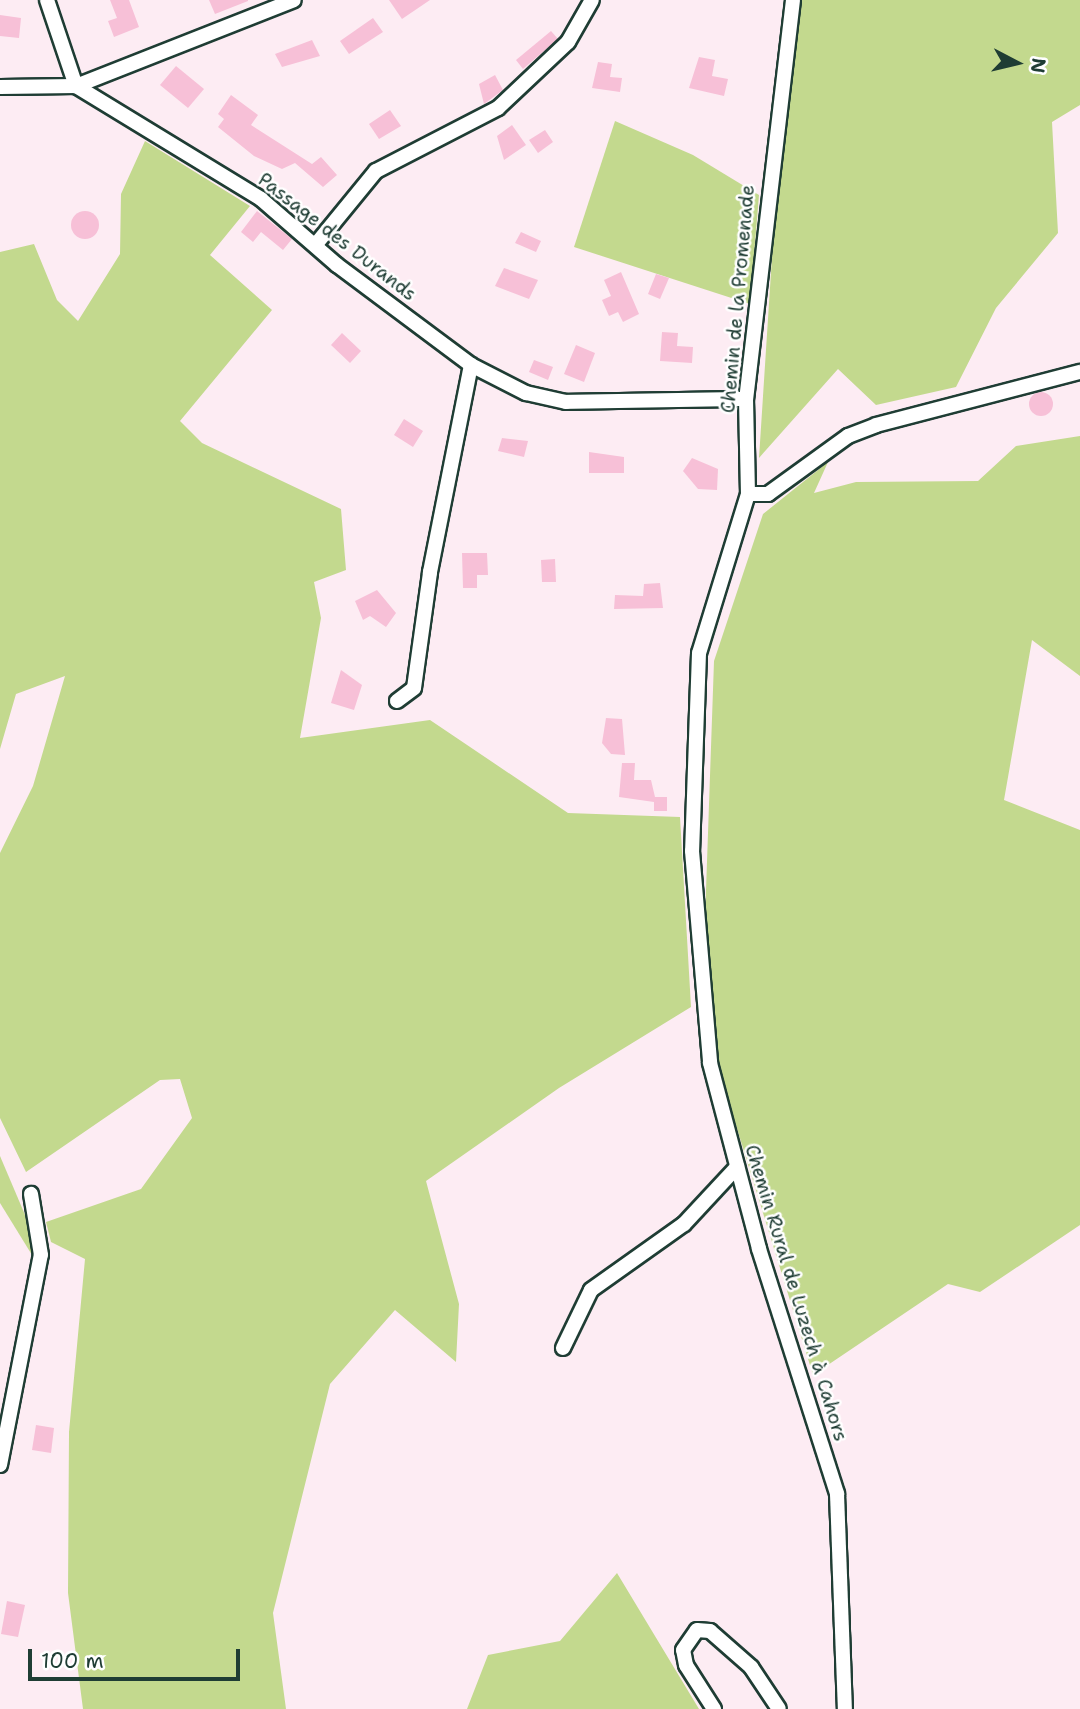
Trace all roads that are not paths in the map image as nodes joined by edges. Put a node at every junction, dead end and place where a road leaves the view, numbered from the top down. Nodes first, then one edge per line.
1 (47, 0) edge
2 (294, 0) edge
3 (592, 0) edge
4 (793, 0) edge
5 (76, 86) junction
6 (0, 87) edge
7 (317, 243) junction
8 (471, 365) junction
9 (1080, 372) edge
10 (746, 399) junction
11 (748, 494) junction
12 (397, 701) dead end
13 (694, 805) joint
14 (737, 1167) junction
15 (31, 1194) dead end
16 (563, 1348) dead end
17 (0, 1465) edge
18 (713, 1709) edge
19 (779, 1709) edge
20 (845, 1709) edge

1 - 5 street
2 - 5 street
3 - 7 street
4 - 10 street, Chemin de la Promenade
5 - 6 street
5 - 7 street, Passage des Durands
7 - 8 street, Passage des Durands
8 - 10 street, Passage des Durands
8 - 12 street
9 - 11 street
10 - 11 street, Chemin de la Promenade
11 - 13 street, Chemin de la Promenade
13 - 14 street, Chemin Rural de Luzech à Cahors
14 - 16 street
14 - 20 street, Chemin Rural de Luzech à Cahors
15 - 17 street
18 - 19 street

